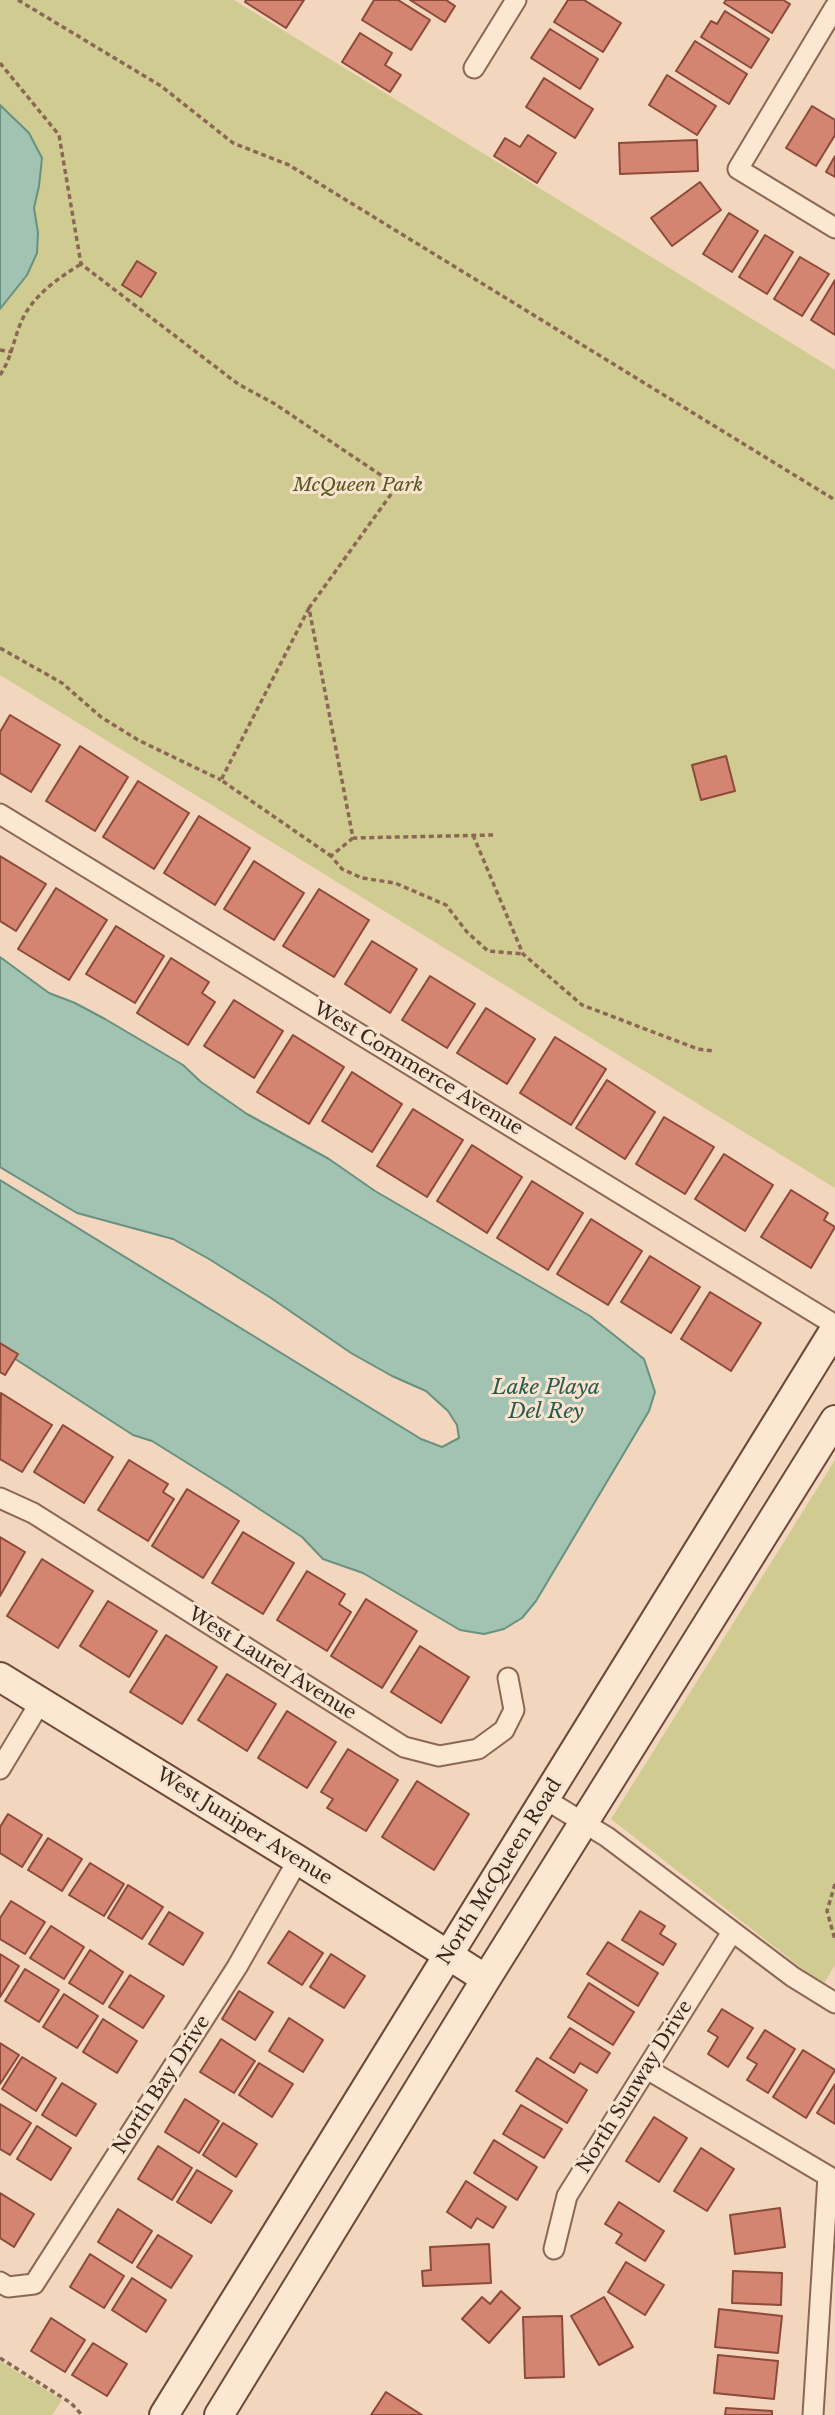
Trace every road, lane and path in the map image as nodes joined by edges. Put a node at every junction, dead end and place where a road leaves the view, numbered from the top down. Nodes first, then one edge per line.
1 (19, 0) edge
2 (516, 0) edge
3 (835, 7) edge
4 (0, 63) edge
5 (474, 68) dead end
6 (835, 228) edge
7 (81, 264) junction
8 (0, 350) edge
9 (12, 352) junction
10 (0, 375) edge
11 (835, 500) edge
12 (309, 608) junction
13 (0, 648) edge
14 (221, 780) junction
15 (0, 814) edge
16 (473, 835) junction
17 (493, 835) dead end
18 (353, 838) junction
19 (331, 856) junction
20 (523, 954) junction
21 (713, 1051) dead end
22 (835, 1327) edge
23 (835, 1420) edge
24 (0, 1497) edge
25 (0, 1677) edge
26 (508, 1678) dead end
27 (41, 1701) junction
28 (0, 1769) edge
29 (545, 1799) junction
30 (584, 1824) junction
31 (298, 1860) junction
32 (835, 1884) edge
33 (732, 1932) junction
34 (835, 1940) edge
35 (449, 1955) junction
36 (486, 1979) junction
37 (835, 2003) edge
38 (647, 2068) junction
39 (554, 2249) dead end
40 (4, 2285) edge
41 (0, 2358) edge
42 (199, 2360) junction
43 (82, 2415) edge
44 (164, 2415) edge
45 (186, 2415) edge
46 (219, 2415) edge
47 (813, 2415) edge

1 - 11 path
2 - 5 street
3 - 6 street
4 - 7 path
7 - 9 path
7 - 12 path
8 - 9 path
9 - 10 path
12 - 14 path
12 - 18 path
13 - 14 path
14 - 19 path
15 - 22 street, West Commerce Avenue
16 - 17 path
16 - 18 path
16 - 20 path
18 - 19 path
19 - 20 path
20 - 21 path
22 - 29 main road, North McQueen Road
23 - 30 main road
24 - 26 street, West Laurel Avenue
25 - 27 main road, West Juniper Avenue
27 - 28 street
27 - 31 main road, West Juniper Avenue
29 - 30 street
29 - 35 main road, North McQueen Road
30 - 33 street
30 - 36 main road
31 - 35 main road, West Juniper Avenue
31 - 40 street, North Bay Drive
32 - 34 path
33 - 37 street
33 - 38 street, North Sunway Drive
35 - 36 main road, West Juniper Avenue
35 - 42 main road, North McQueen Road
36 - 46 main road
38 - 39 street, North Sunway Drive
38 - 47 street
41 - 43 path
42 - 44 main road, North McQueen Road
42 - 45 main road

